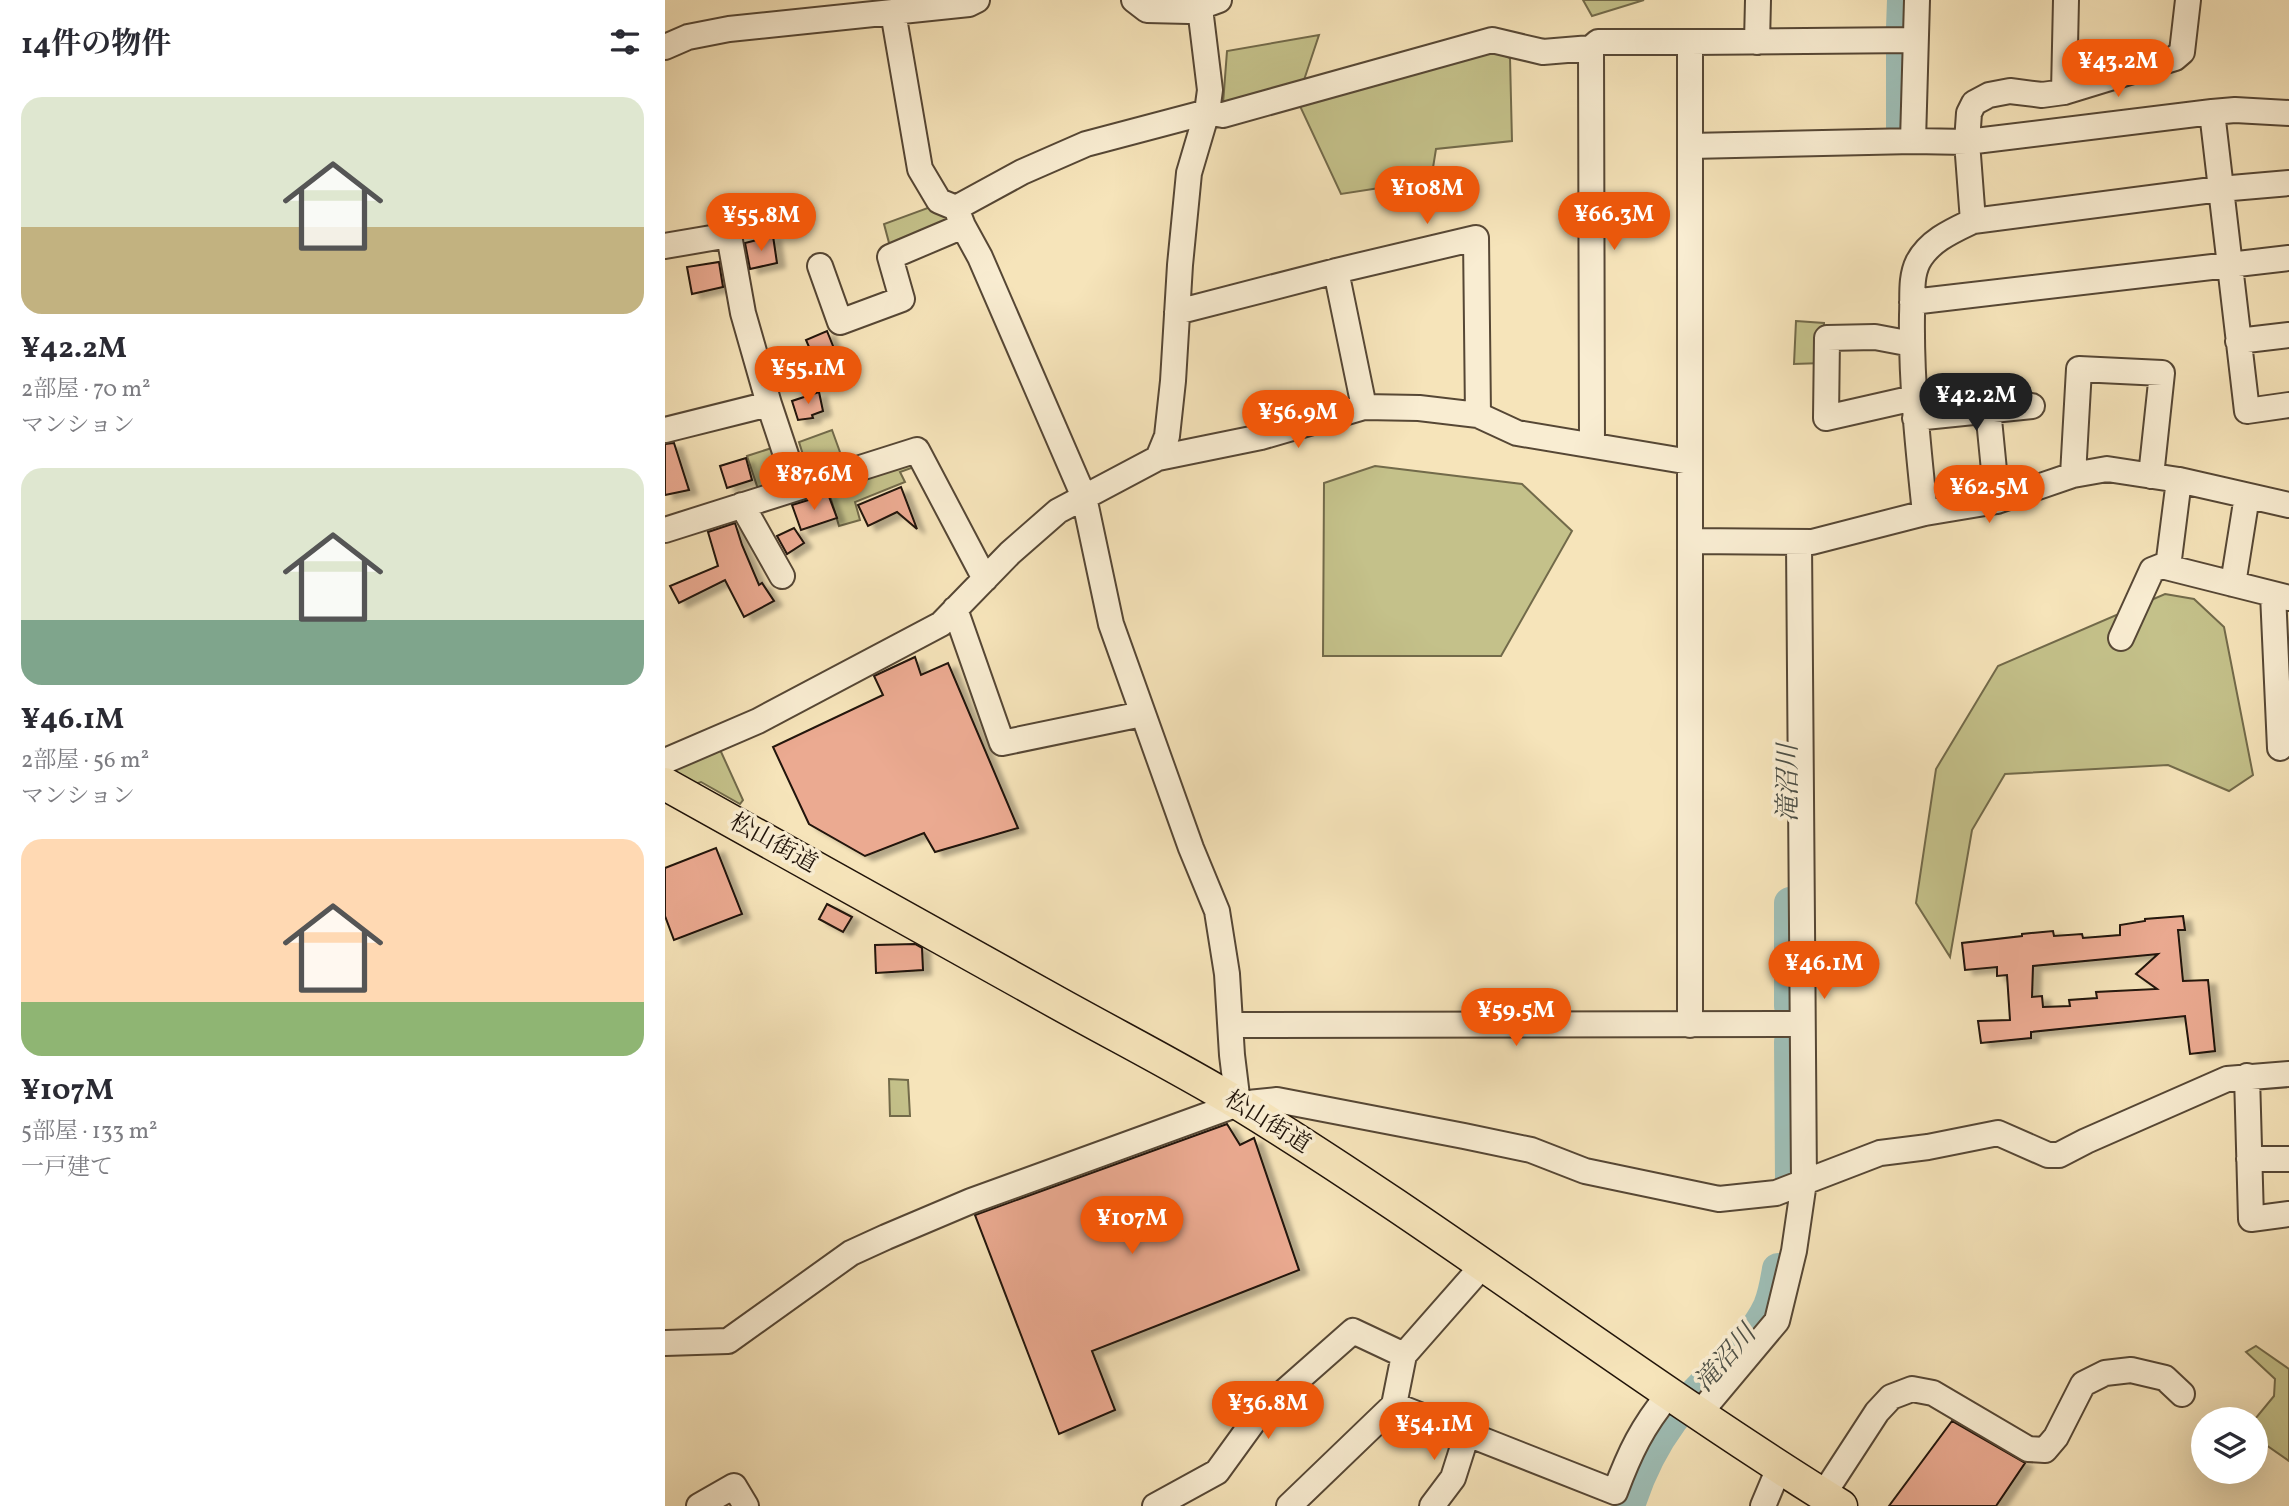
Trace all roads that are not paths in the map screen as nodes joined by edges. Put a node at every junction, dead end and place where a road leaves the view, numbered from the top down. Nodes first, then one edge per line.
1 (977, 0) edge
2 (1134, 0) edge
3 (1758, 0) edge
4 (1917, 0) edge
5 (2066, 0) edge
6 (2188, 0) edge
7 (1206, 2) edge
8 (893, 12) junction
9 (1915, 40) junction
10 (1757, 41) junction
11 (1690, 42) junction
12 (665, 47) edge
13 (1591, 48) junction
14 (2064, 92) junction
15 (1207, 112) junction
16 (2212, 112) junction
17 (2289, 113) edge
18 (1913, 141) junction
19 (1967, 142) junction
20 (1690, 146) junction
21 (2289, 183) edge
22 (2220, 189) junction
23 (959, 217) junction
24 (1973, 221) junction
25 (665, 246) edge
26 (2289, 258) edge
27 (820, 266) dead end
28 (2229, 266) junction
29 (1336, 271) junction
30 (1912, 302) junction
31 (1177, 312) junction
32 (2289, 335) edge
33 (2238, 341) junction
34 (1912, 344) junction
35 (769, 404) junction
36 (2289, 405) edge
37 (2032, 406) dead end
38 (1364, 407) junction
39 (1915, 408) junction
40 (1988, 409) junction
41 (1478, 415) junction
42 (665, 430) edge
43 (1592, 445) junction
44 (1158, 458) junction
45 (1690, 462) junction
46 (2073, 475) junction
47 (2151, 476) junction
48 (2179, 480) junction
49 (796, 488) junction
50 (2247, 496) junction
51 (1084, 497) junction
52 (1997, 500) junction
53 (742, 505) junction
54 (2289, 505) edge
55 (1925, 513) junction
56 (665, 530) edge
57 (1690, 541) junction
58 (1799, 542) junction
59 (2168, 567) junction
60 (782, 576) dead end
61 (985, 579) junction
62 (2233, 584) junction
63 (2281, 596) edge
64 (955, 609) junction
65 (2121, 638) dead end
66 (1142, 714) junction
67 (2280, 748) dead end
68 (665, 761) edge
69 (665, 784) edge
70 (1802, 1024) junction
71 (1230, 1025) junction
72 (1690, 1025) junction
73 (2289, 1074) edge
74 (2247, 1076) junction
75 (1238, 1104) junction
76 (2249, 1159) junction
77 (2289, 1159) edge
78 (1804, 1182) junction
79 (2289, 1213) edge
80 (1484, 1264) junction
81 (665, 1343) edge
82 (1404, 1355) junction
83 (2182, 1394) dead end
84 (1684, 1404) junction
85 (1394, 1405) junction
86 (1467, 1434) junction
87 (1779, 1468) junction
88 (1832, 1501) edge
89 (699, 1506) edge
90 (746, 1506) edge
91 (1154, 1506) edge
92 (1289, 1506) edge
93 (1432, 1506) edge
94 (1763, 1506) edge

1 - 8 street
2 - 7 street
3 - 10 street
4 - 9 street
5 - 14 street
6 - 14 street
7 - 15 street
8 - 12 street
8 - 23 street
9 - 10 street
9 - 18 street
10 - 11 street
11 - 13 street
11 - 20 street
13 - 15 street
13 - 43 street
14 - 19 street
15 - 23 street
15 - 31 street
16 - 17 street
16 - 19 street
16 - 22 street
18 - 19 street
18 - 20 street
19 - 24 street
20 - 45 street
21 - 22 street
22 - 24 street
22 - 28 street
23 - 27 street
23 - 51 street
24 - 30 street
25 - 35 street
26 - 28 street
28 - 30 street
28 - 33 street
29 - 31 street
29 - 38 street
29 - 41 street
30 - 34 street
31 - 44 street
32 - 33 street
33 - 36 street
34 - 39 street
34 - 39 street
35 - 42 street
35 - 49 street
37 - 40 street
38 - 41 street
38 - 44 street
39 - 40 street
39 - 55 street
40 - 52 street
41 - 43 street
43 - 45 street
44 - 51 street
45 - 57 street
46 - 47 street
46 - 47 street
46 - 52 street
47 - 48 street
48 - 50 street
48 - 59 street
49 - 53 street
49 - 61 street
50 - 54 street
50 - 62 street
51 - 61 street
51 - 66 street
52 - 55 street
53 - 56 street
53 - 60 street
55 - 58 street
57 - 58 street
57 - 72 street
58 - 70 street
59 - 62 street
59 - 65 street
61 - 64 street
62 - 63 street
63 - 67 street
64 - 66 street
64 - 68 street
66 - 71 street
69 - 75 main road, 松山街道
70 - 72 street
70 - 78 street
71 - 72 street
71 - 75 street
73 - 74 street
74 - 76 street
74 - 78 street
75 - 78 street
75 - 80 main road, 松山街道
75 - 81 street
76 - 77 street
76 - 79 street
78 - 84 street
80 - 82 street
80 - 84 main road, 松山街道
82 - 85 street
82 - 91 street
83 - 88 street
84 - 86 street
84 - 87 main road, 松山街道
85 - 86 street
85 - 92 street
86 - 93 street
87 - 88 main road, 松山街道
87 - 94 street
89 - 90 street

